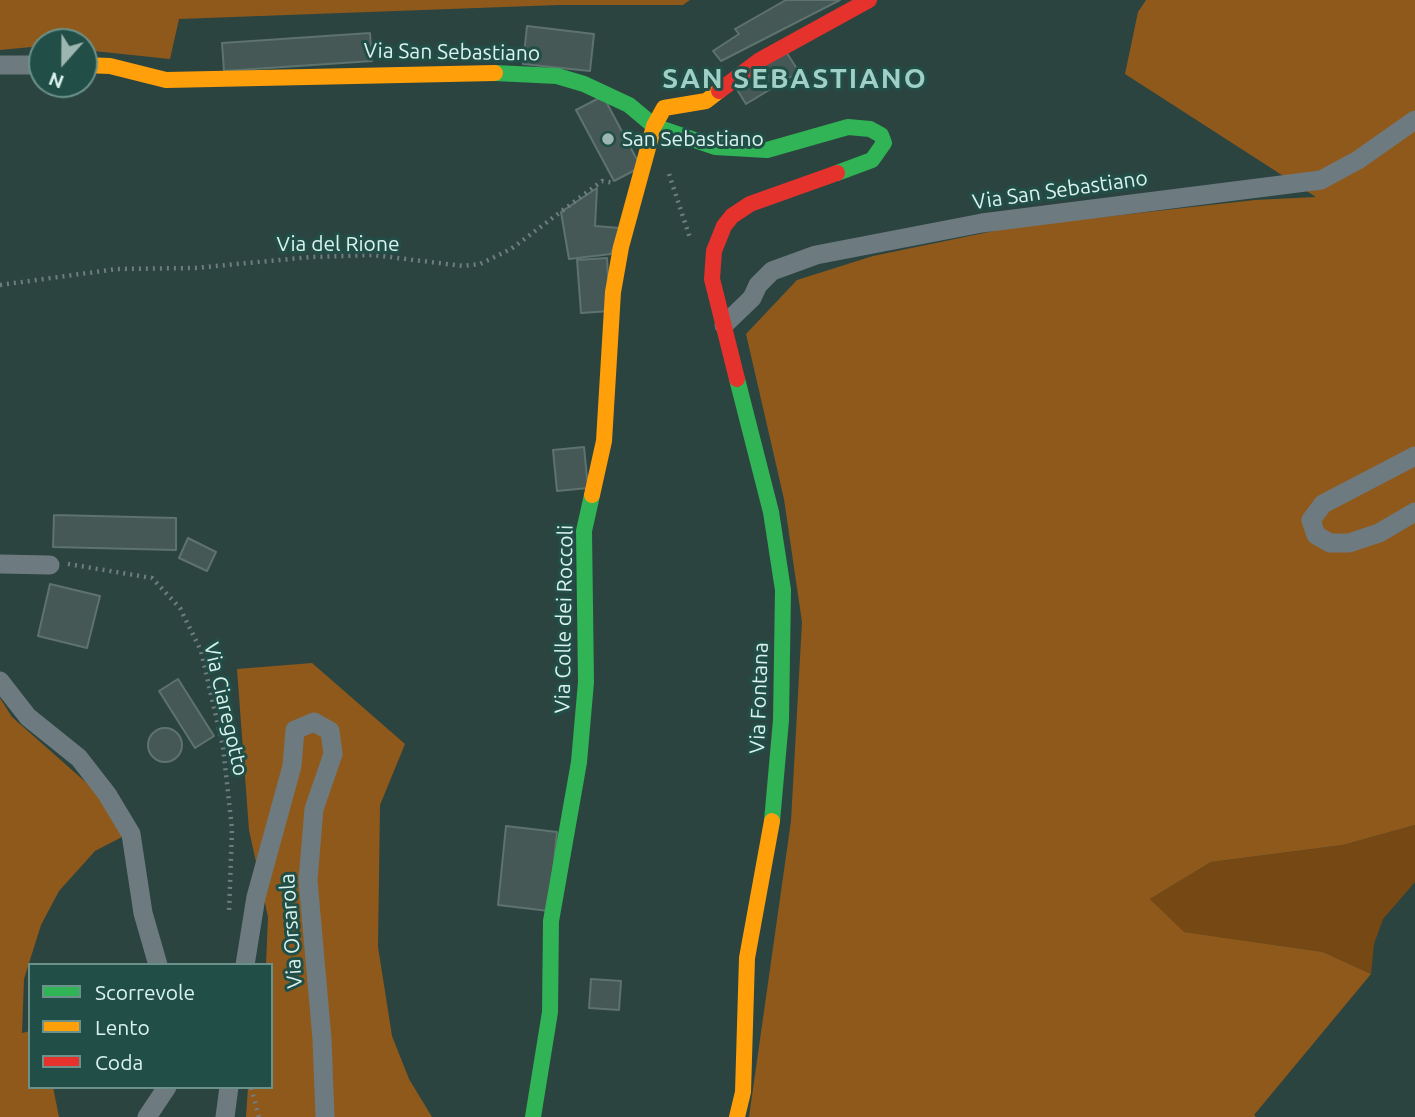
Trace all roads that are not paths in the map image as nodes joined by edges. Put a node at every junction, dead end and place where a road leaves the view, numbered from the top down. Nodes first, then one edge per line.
1 (869, 0) edge
2 (0, 65) edge
3 (28, 65) edge
4 (98, 66) edge
5 (1415, 120) edge
6 (654, 126) junction
7 (714, 285) joint
8 (724, 325) junction
9 (1415, 456) edge
10 (1415, 513) edge
11 (0, 564) edge
12 (50, 565) road end
13 (0, 681) edge
14 (157, 963) edge
15 (245, 963) edge
16 (166, 1089) edge
17 (229, 1089) edge
18 (147, 1117) edge
19 (225, 1117) edge
20 (325, 1117) edge
21 (533, 1117) edge
22 (737, 1117) edge

1 - 6 street
2 - 3 street
4 - 6 street, Via San Sebastiano
5 - 8 street, Via San Sebastiano
6 - 7 street, Via San Sebastiano
6 - 21 street, Via Colle dei Roccoli
7 - 8 street, Via Fontana
8 - 22 street, Via Fontana
9 - 10 street
11 - 12 street
13 - 14 street
15 - 20 street, Via Orsarola
16 - 18 street
17 - 19 street

